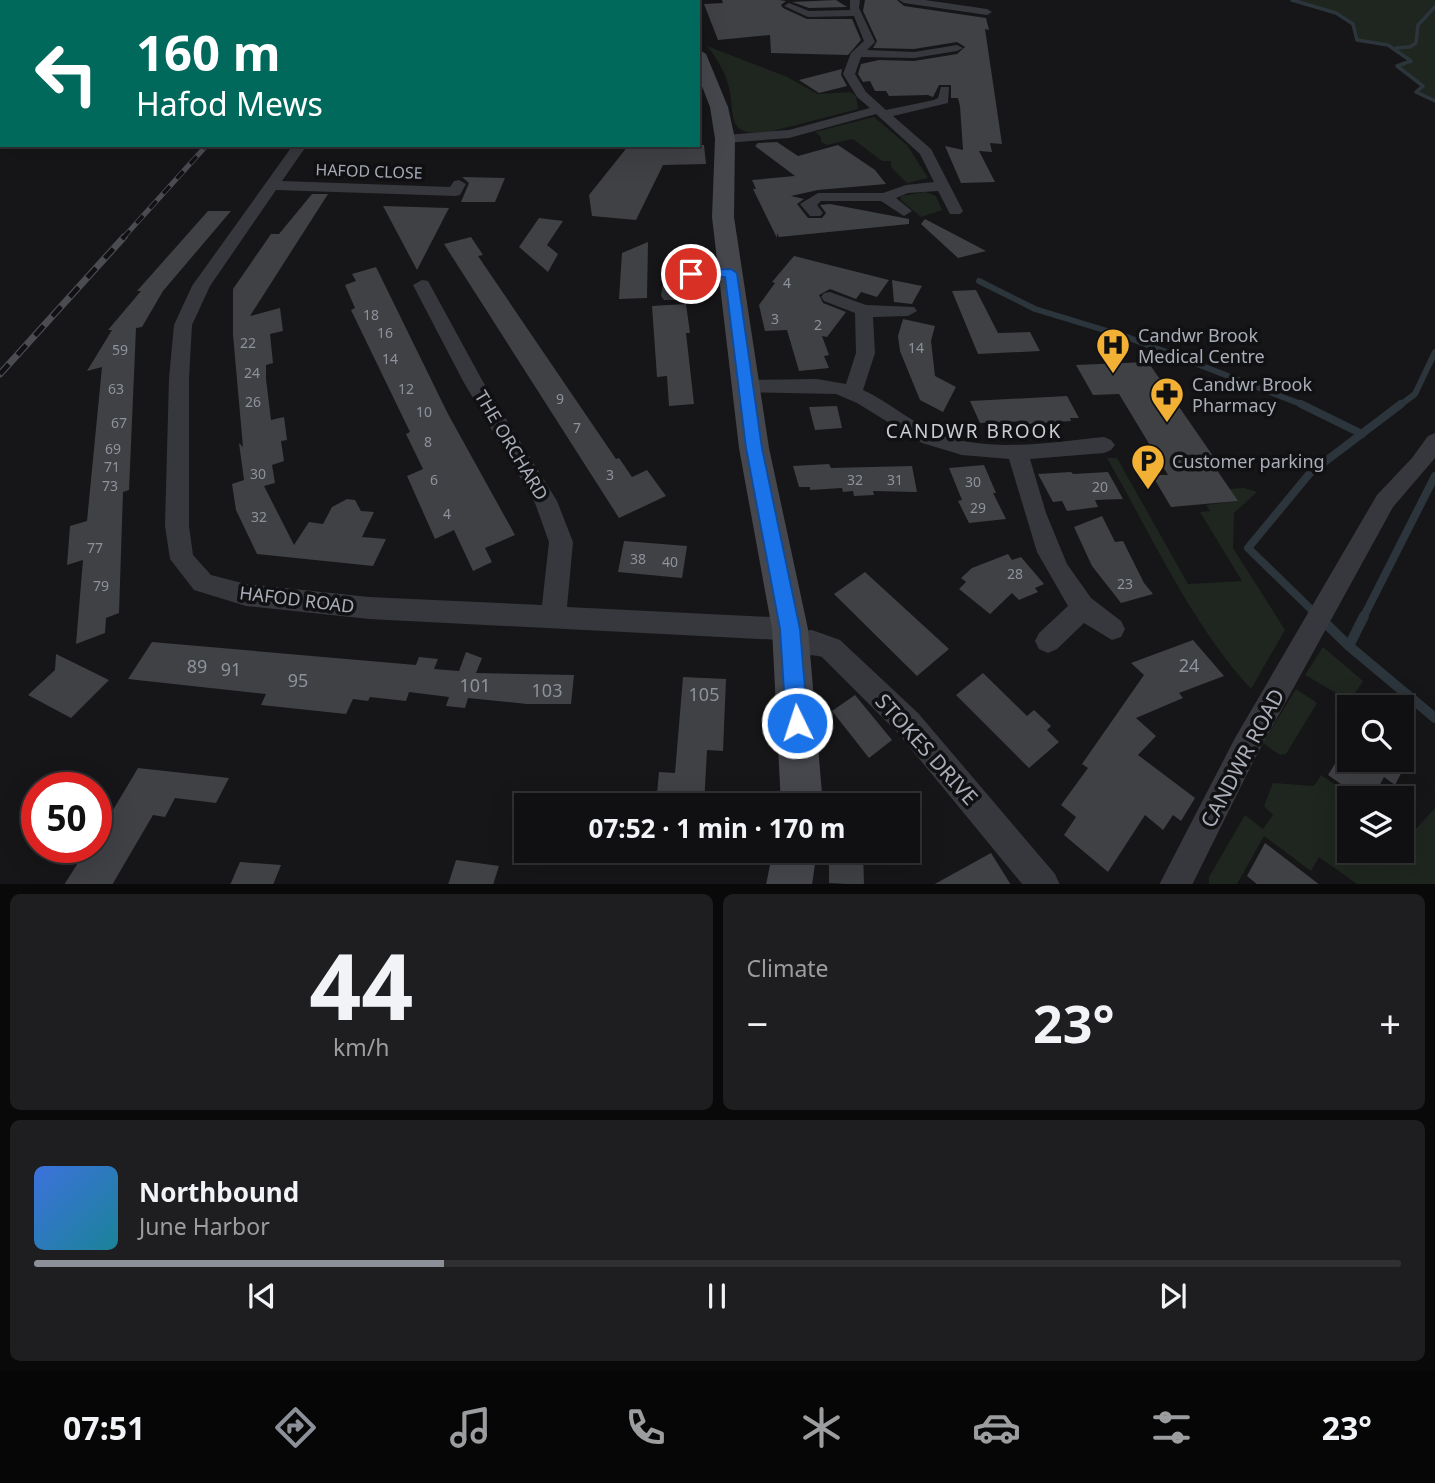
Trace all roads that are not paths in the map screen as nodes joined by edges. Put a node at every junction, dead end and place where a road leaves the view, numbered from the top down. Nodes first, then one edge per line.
1 (904, 0) edge
2 (789, 6) dead end
3 (856, 7) edge
4 (987, 12) dead end
5 (808, 14) junction
6 (795, 20) dead end
7 (957, 48) dead end
8 (858, 53) junction
9 (928, 53) junction
10 (700, 59) edge
11 (940, 62) dead end
12 (946, 90) dead end
13 (881, 112) junction
14 (724, 139) junction
15 (299, 147) edge
16 (459, 184) dead end
17 (272, 185) junction
18 (943, 186) junction
19 (885, 198) junction
20 (904, 211) dead end
21 (955, 211) dead end
22 (815, 213) dead end
23 (731, 273) junction
24 (422, 285) dead end
25 (670, 296) dead end
26 (830, 297) dead end
27 (863, 310) junction
28 (908, 311) dead end
29 (746, 387) junction
30 (851, 393) junction
31 (1435, 441) edge
32 (1104, 445) dead end
33 (1018, 452) junction
34 (1083, 608) junction
35 (554, 616) junction
36 (1112, 629) dead end
37 (791, 636) junction
38 (1048, 641) dead end
39 (801, 793) edge
40 (793, 863) edge
41 (789, 884) edge
42 (1044, 884) edge
43 (1175, 884) edge

1 - 4 street
2 - 5 street
3 - 5 street
3 - 8 street
5 - 6 street
7 - 9 street
8 - 9 street
8 - 13 street
9 - 11 street
10 - 14 main road
12 - 13 street
13 - 14 street
13 - 18 street
14 - 23 main road
15 - 17 street, HAFOD ROAD
16 - 17 street, HAFOD CLOSE
17 - 35 street, HAFOD ROAD
18 - 19 street
18 - 21 street
19 - 20 street
19 - 22 street
23 - 25 street
23 - 29 main road
24 - 35 street, THE ORCHARD
26 - 27 street
27 - 28 street
27 - 30 street
29 - 30 street
29 - 37 main road
30 - 33 street
31 - 43 street, CANDWR ROAD
32 - 33 street
33 - 34 street
34 - 36 street
34 - 38 street
35 - 37 street, HAFOD ROAD
37 - 39 main road
37 - 42 street, STOKES DRIVE
40 - 41 main road

